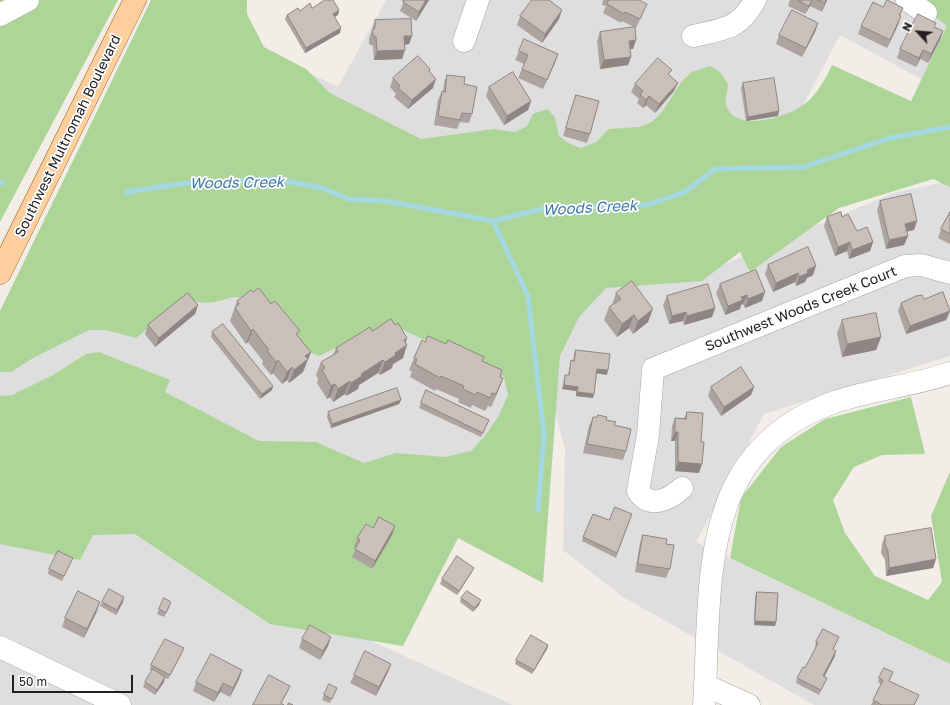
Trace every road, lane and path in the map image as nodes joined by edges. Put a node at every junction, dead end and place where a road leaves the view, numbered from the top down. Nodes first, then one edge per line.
1 (28, 0) edge
2 (135, 0) edge
3 (478, 0) edge
4 (755, 0) edge
5 (907, 0) edge
6 (926, 13) dead end
7 (0, 15) edge
8 (693, 36) dead end
9 (464, 41) dead end
10 (0, 273) edge
11 (950, 273) edge
12 (950, 373) edge
13 (682, 488) dead end
14 (0, 647) edge
15 (704, 695) edge
16 (120, 705) edge
17 (749, 705) edge

1 - 7 street
2 - 10 main road, Southwest Multnomah Boulevard
3 - 9 street
4 - 8 street
5 - 6 street
11 - 13 street, Southwest Woods Creek Court
12 - 15 street
14 - 16 street
15 - 17 street

